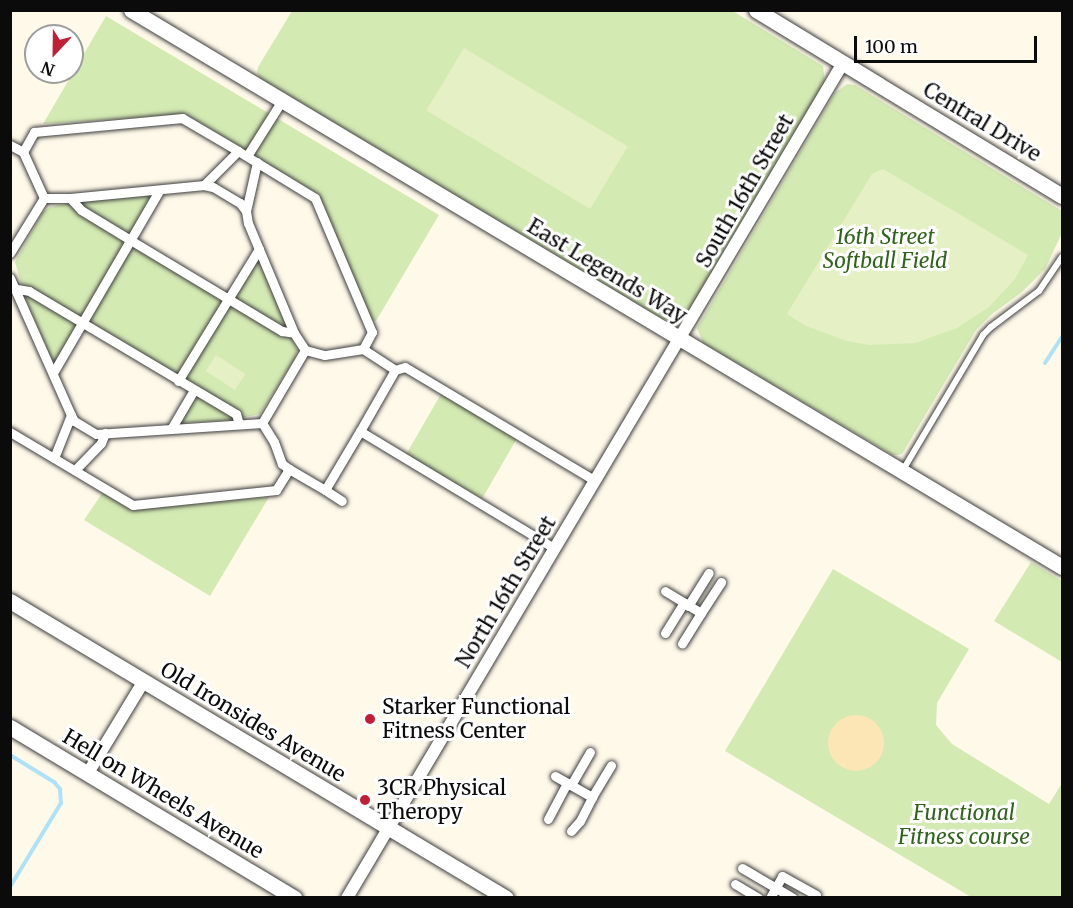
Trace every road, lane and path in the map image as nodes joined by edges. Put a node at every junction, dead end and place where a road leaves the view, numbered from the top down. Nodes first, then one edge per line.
1 (131, 10) edge
2 (756, 10) edge
3 (843, 63) junction
4 (281, 102) junction
5 (10, 145) edge
6 (238, 150) junction
7 (22, 152) junction
8 (247, 156) junction
9 (257, 162) junction
10 (204, 185) junction
11 (159, 191) junction
12 (1062, 196) edge
13 (44, 198) junction
14 (70, 198) junction
15 (246, 210) junction
16 (132, 241) junction
17 (259, 249) junction
18 (10, 253) edge
19 (1062, 257) edge
20 (10, 278) edge
21 (17, 290) junction
22 (228, 299) junction
23 (83, 323) junction
24 (294, 333) junction
25 (680, 338) junction
26 (363, 349) junction
27 (306, 350) junction
28 (395, 370) junction
29 (53, 373) junction
30 (178, 381) junction
31 (194, 390) junction
32 (71, 415) junction
33 (262, 423) junction
34 (238, 424) junction
35 (171, 429) junction
36 (360, 431) junction
37 (10, 432) edge
38 (105, 433) junction
39 (54, 458) junction
40 (289, 470) junction
41 (75, 471) junction
42 (902, 471) junction
43 (594, 480) junction
44 (325, 490) junction
45 (342, 501) dead end
46 (554, 548) junction
47 (1062, 567) edge
48 (709, 573) dead end
49 (721, 582) dead end
50 (665, 591) dead end
51 (10, 601) edge
52 (686, 604) junction
53 (701, 613) junction
54 (665, 633) dead end
55 (682, 643) dead end
56 (144, 681) junction
57 (10, 727) edge
58 (590, 752) dead end
59 (611, 765) dead end
60 (88, 773) junction
61 (555, 776) dead end
62 (569, 784) junction
63 (592, 797) junction
64 (548, 819) dead end
65 (389, 828) junction
66 (571, 831) dead end
67 (742, 868) dead end
68 (735, 884) dead end
69 (776, 887) junction
70 (816, 895) dead end
71 (295, 897) edge
72 (347, 897) edge
73 (506, 897) edge
74 (758, 897) edge
75 (770, 897) edge
76 (793, 897) edge

1 - 4 street, East Legends Way
2 - 3 street, Central Drive
3 - 12 street, Central Drive
3 - 25 street, South 16th Street
4 - 8 street
4 - 25 street, East Legends Way
5 - 7 street
6 - 7 street
6 - 8 street
6 - 10 street
7 - 13 street
8 - 9 street
9 - 15 street
9 - 26 street
10 - 11 street
10 - 15 street
11 - 14 street
11 - 16 street
13 - 14 street
13 - 18 street
14 - 16 street
15 - 17 street
16 - 22 street
16 - 23 street
17 - 22 street
17 - 24 street
19 - 42 lane
20 - 21 street
21 - 23 street
21 - 29 street
22 - 24 street
22 - 30 street
23 - 29 street
23 - 30 street
24 - 27 street
25 - 42 street, East Legends Way
25 - 43 street, North 16th Street
26 - 27 street
26 - 28 street
27 - 33 street
28 - 36 street
28 - 43 street
29 - 32 street
30 - 31 street
31 - 34 street
31 - 35 street
32 - 38 street
32 - 39 street
33 - 34 street
33 - 40 street
34 - 35 street
35 - 38 street
36 - 44 street
36 - 46 street
37 - 39 street
38 - 41 street
39 - 41 street
40 - 41 street
40 - 44 street
42 - 47 street, East Legends Way
43 - 46 street, North 16th Street
44 - 45 street
46 - 65 street, North 16th Street
48 - 52 street
49 - 53 street
50 - 52 street
51 - 56 street, Old Ironsides Avenue
52 - 53 street
52 - 54 street
53 - 55 street
56 - 60 street
56 - 65 street, Old Ironsides Avenue
57 - 60 street, Hell on Wheels Avenue
58 - 62 street
59 - 63 street
60 - 71 street, Hell on Wheels Avenue
61 - 62 street
62 - 63 street
62 - 64 street
63 - 66 street
65 - 72 street, North 16th Street
65 - 73 street, Old Ironsides Avenue
67 - 69 street
68 - 74 street
69 - 70 street
69 - 75 street
69 - 76 street

